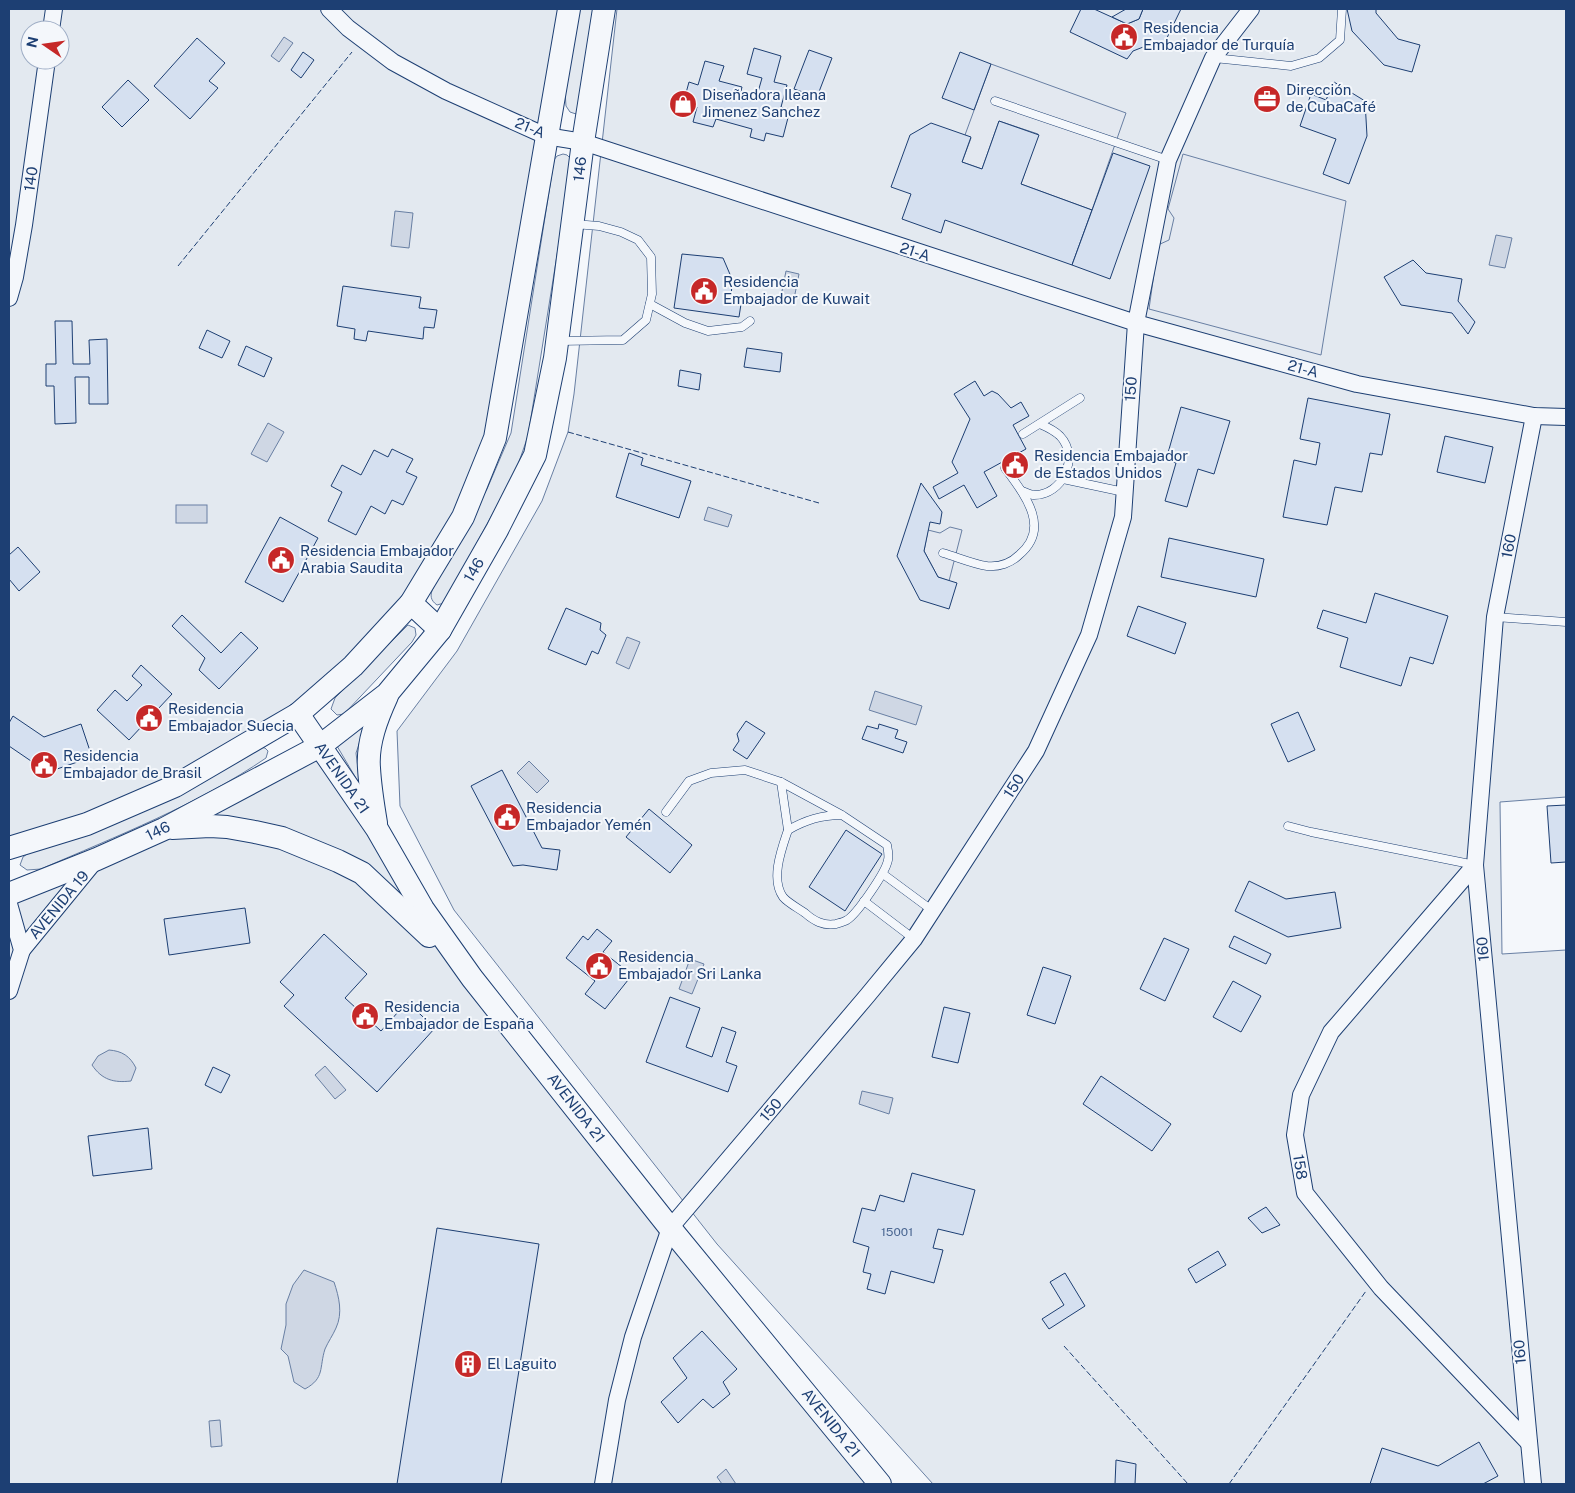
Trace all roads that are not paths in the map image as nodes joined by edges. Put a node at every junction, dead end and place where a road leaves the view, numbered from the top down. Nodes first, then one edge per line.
1 (329, 9) edge
2 (569, 9) edge
3 (604, 9) edge
4 (1251, 9) edge
5 (1342, 9) edge
6 (1213, 58) junction
7 (47, 70) edge
8 (995, 102) dead end
9 (546, 136) junction
10 (583, 142) junction
11 (1168, 160) junction
12 (573, 224) junction
13 (9, 298) edge
14 (650, 304) junction
15 (750, 321) dead end
16 (1136, 323) junction
17 (557, 341) junction
18 (1080, 398) dead end
19 (1534, 416) junction
20 (1566, 417) edge
21 (1040, 424) junction
22 (1023, 434) dead end
23 (1005, 468) dead end
24 (1063, 479) junction
25 (1022, 491) junction
26 (1124, 492) junction
27 (943, 553) dead end
28 (411, 603) junction
29 (1496, 617) junction
30 (1566, 622) edge
31 (440, 630) junction
32 (387, 694) junction
33 (298, 714) junction
34 (320, 746) junction
35 (781, 782) junction
36 (666, 812) dead end
37 (842, 815) junction
38 (1288, 826) dead end
39 (164, 829) junction
40 (377, 829) junction
41 (788, 830) junction
42 (9, 848) edge
43 (97, 860) junction
44 (1475, 865) junction
45 (883, 874) junction
46 (9, 894) edge
47 (864, 901) junction
48 (9, 904) edge
49 (933, 911) junction
50 (914, 939) junction
51 (22, 950) junction
52 (472, 978) junction
53 (9, 991) edge
54 (670, 1228) junction
55 (1528, 1443) junction
56 (603, 1484) edge
57 (880, 1484) edge
58 (1533, 1484) edge

1 - 9 street, 21-A
2 - 9 main road
3 - 10 main road, 146
4 - 6 street, 150
5 - 6 lane
6 - 11 street, 150
7 - 13 street, 140
8 - 11 lane
9 - 10 street, 21-A
9 - 28 main road
10 - 12 main road, 146
10 - 16 street, 21-A
11 - 16 street, 150
12 - 14 lane
12 - 17 main road, 146
14 - 15 lane
14 - 17 lane
16 - 19 street, 21-A
16 - 26 street, 150
17 - 31 main road, 146
18 - 21 lane
19 - 20 street, 21-A
19 - 29 street, 160
21 - 22 lane
21 - 24 lane
23 - 25 lane
24 - 25 lane
24 - 26 lane
25 - 27 lane
26 - 49 street, 150
28 - 31 main road
28 - 33 main road
29 - 30 lane
29 - 44 street, 160
31 - 32 main road, 146
32 - 34 main road, 146
32 - 40 main road
33 - 34 main road, AVENIDA 21
33 - 42 main road
34 - 39 main road, 146
34 - 40 main road, AVENIDA 21
35 - 36 lane
35 - 37 lane
35 - 41 lane
37 - 41 lane
37 - 45 lane
38 - 44 lane
39 - 43 main road, 146
39 - 52 main road
40 - 52 main road, AVENIDA 21
41 - 47 lane
43 - 46 main road, 146
43 - 51 street, AVENIDA 19
44 - 55 street, 160
44 - 55 street, 158
45 - 47 lane
45 - 49 lane
47 - 50 lane
48 - 51 street, AVENIDA 19
49 - 50 street, 150
50 - 54 street, 150
51 - 53 street, AVENIDA 19
52 - 54 main road, AVENIDA 21
54 - 56 street, 150
54 - 57 main road, AVENIDA 21
55 - 58 street, 160

